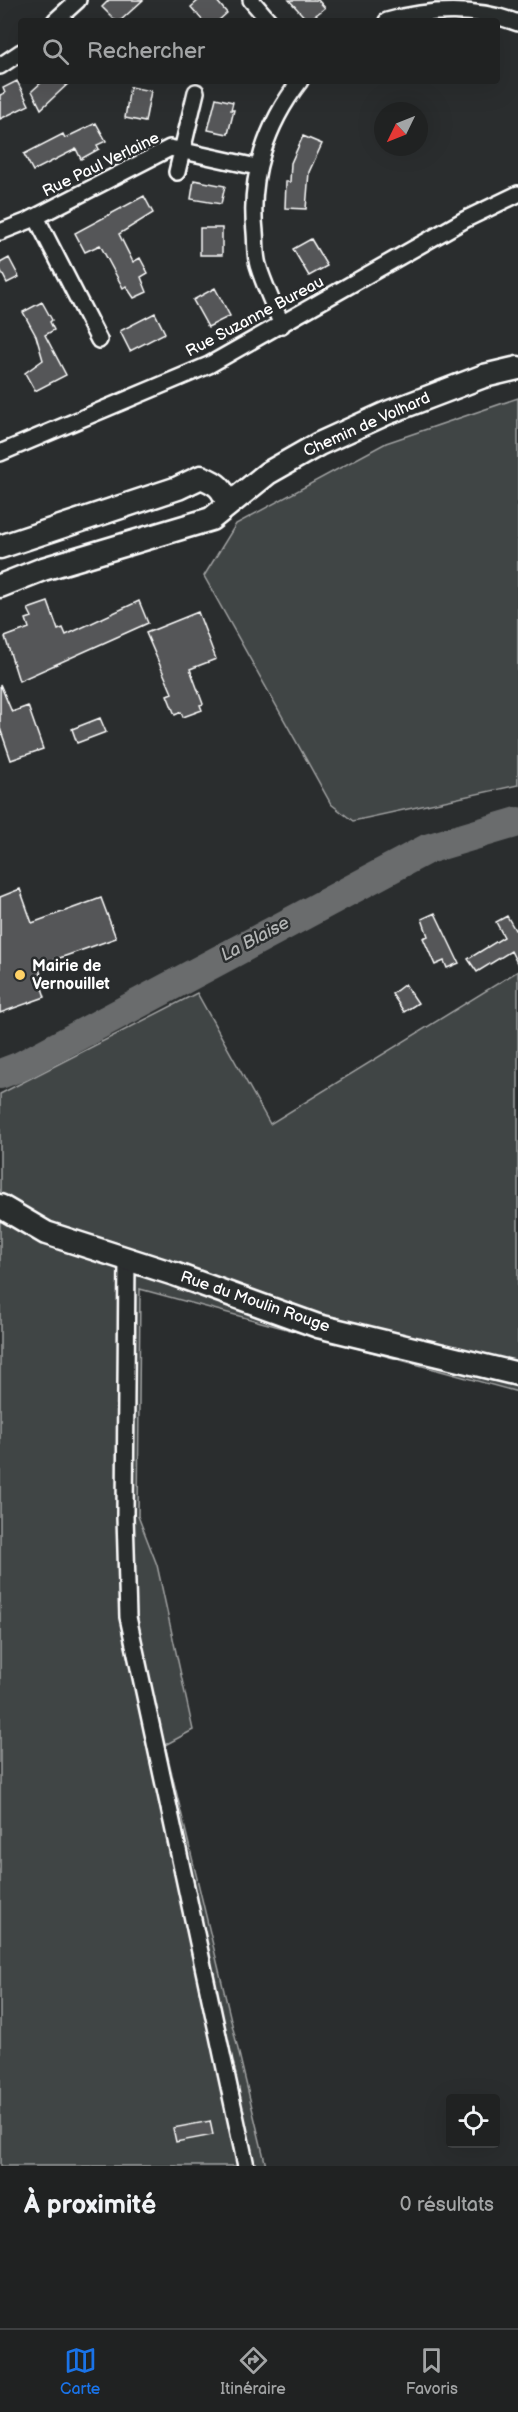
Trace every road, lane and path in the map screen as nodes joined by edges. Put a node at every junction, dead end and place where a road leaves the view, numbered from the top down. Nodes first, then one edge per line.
1 (78, 0) edge
2 (251, 0) edge
3 (469, 6) edge
4 (58, 18) edge
5 (266, 18) edge
6 (400, 18) edge
7 (518, 23) edge
8 (18, 54) edge
9 (0, 66) edge
10 (298, 84) edge
11 (196, 92) dead end
12 (182, 151) junction
13 (257, 167) junction
14 (177, 172) dead end
15 (518, 194) edge
16 (36, 218) junction
17 (0, 232) edge
18 (282, 326) junction
19 (99, 340) dead end
20 (518, 368) edge
21 (0, 453) edge
22 (227, 504) junction
23 (0, 547) edge
24 (0, 586) edge
25 (0, 1206) edge
26 (127, 1259) junction
27 (518, 1374) edge
28 (246, 2166) edge

1 - 4 street
2 - 5 street
3 - 6 street
3 - 7 street
8 - 9 street
10 - 13 street
11 - 12 street
12 - 13 street, Rue Paul Verlaine
12 - 14 street
12 - 16 street, Rue Paul Verlaine
13 - 18 street
15 - 18 street, Rue Suzanne Bureau
16 - 17 street, Rue Paul Verlaine
16 - 19 street
18 - 21 street, Rue Suzanne Bureau
20 - 22 street, Chemin de Volhard
22 - 23 street
22 - 24 street, Chemin de Volhard
25 - 26 street, Rue du Moulin Rouge
26 - 27 street, Rue du Moulin Rouge
26 - 28 street

